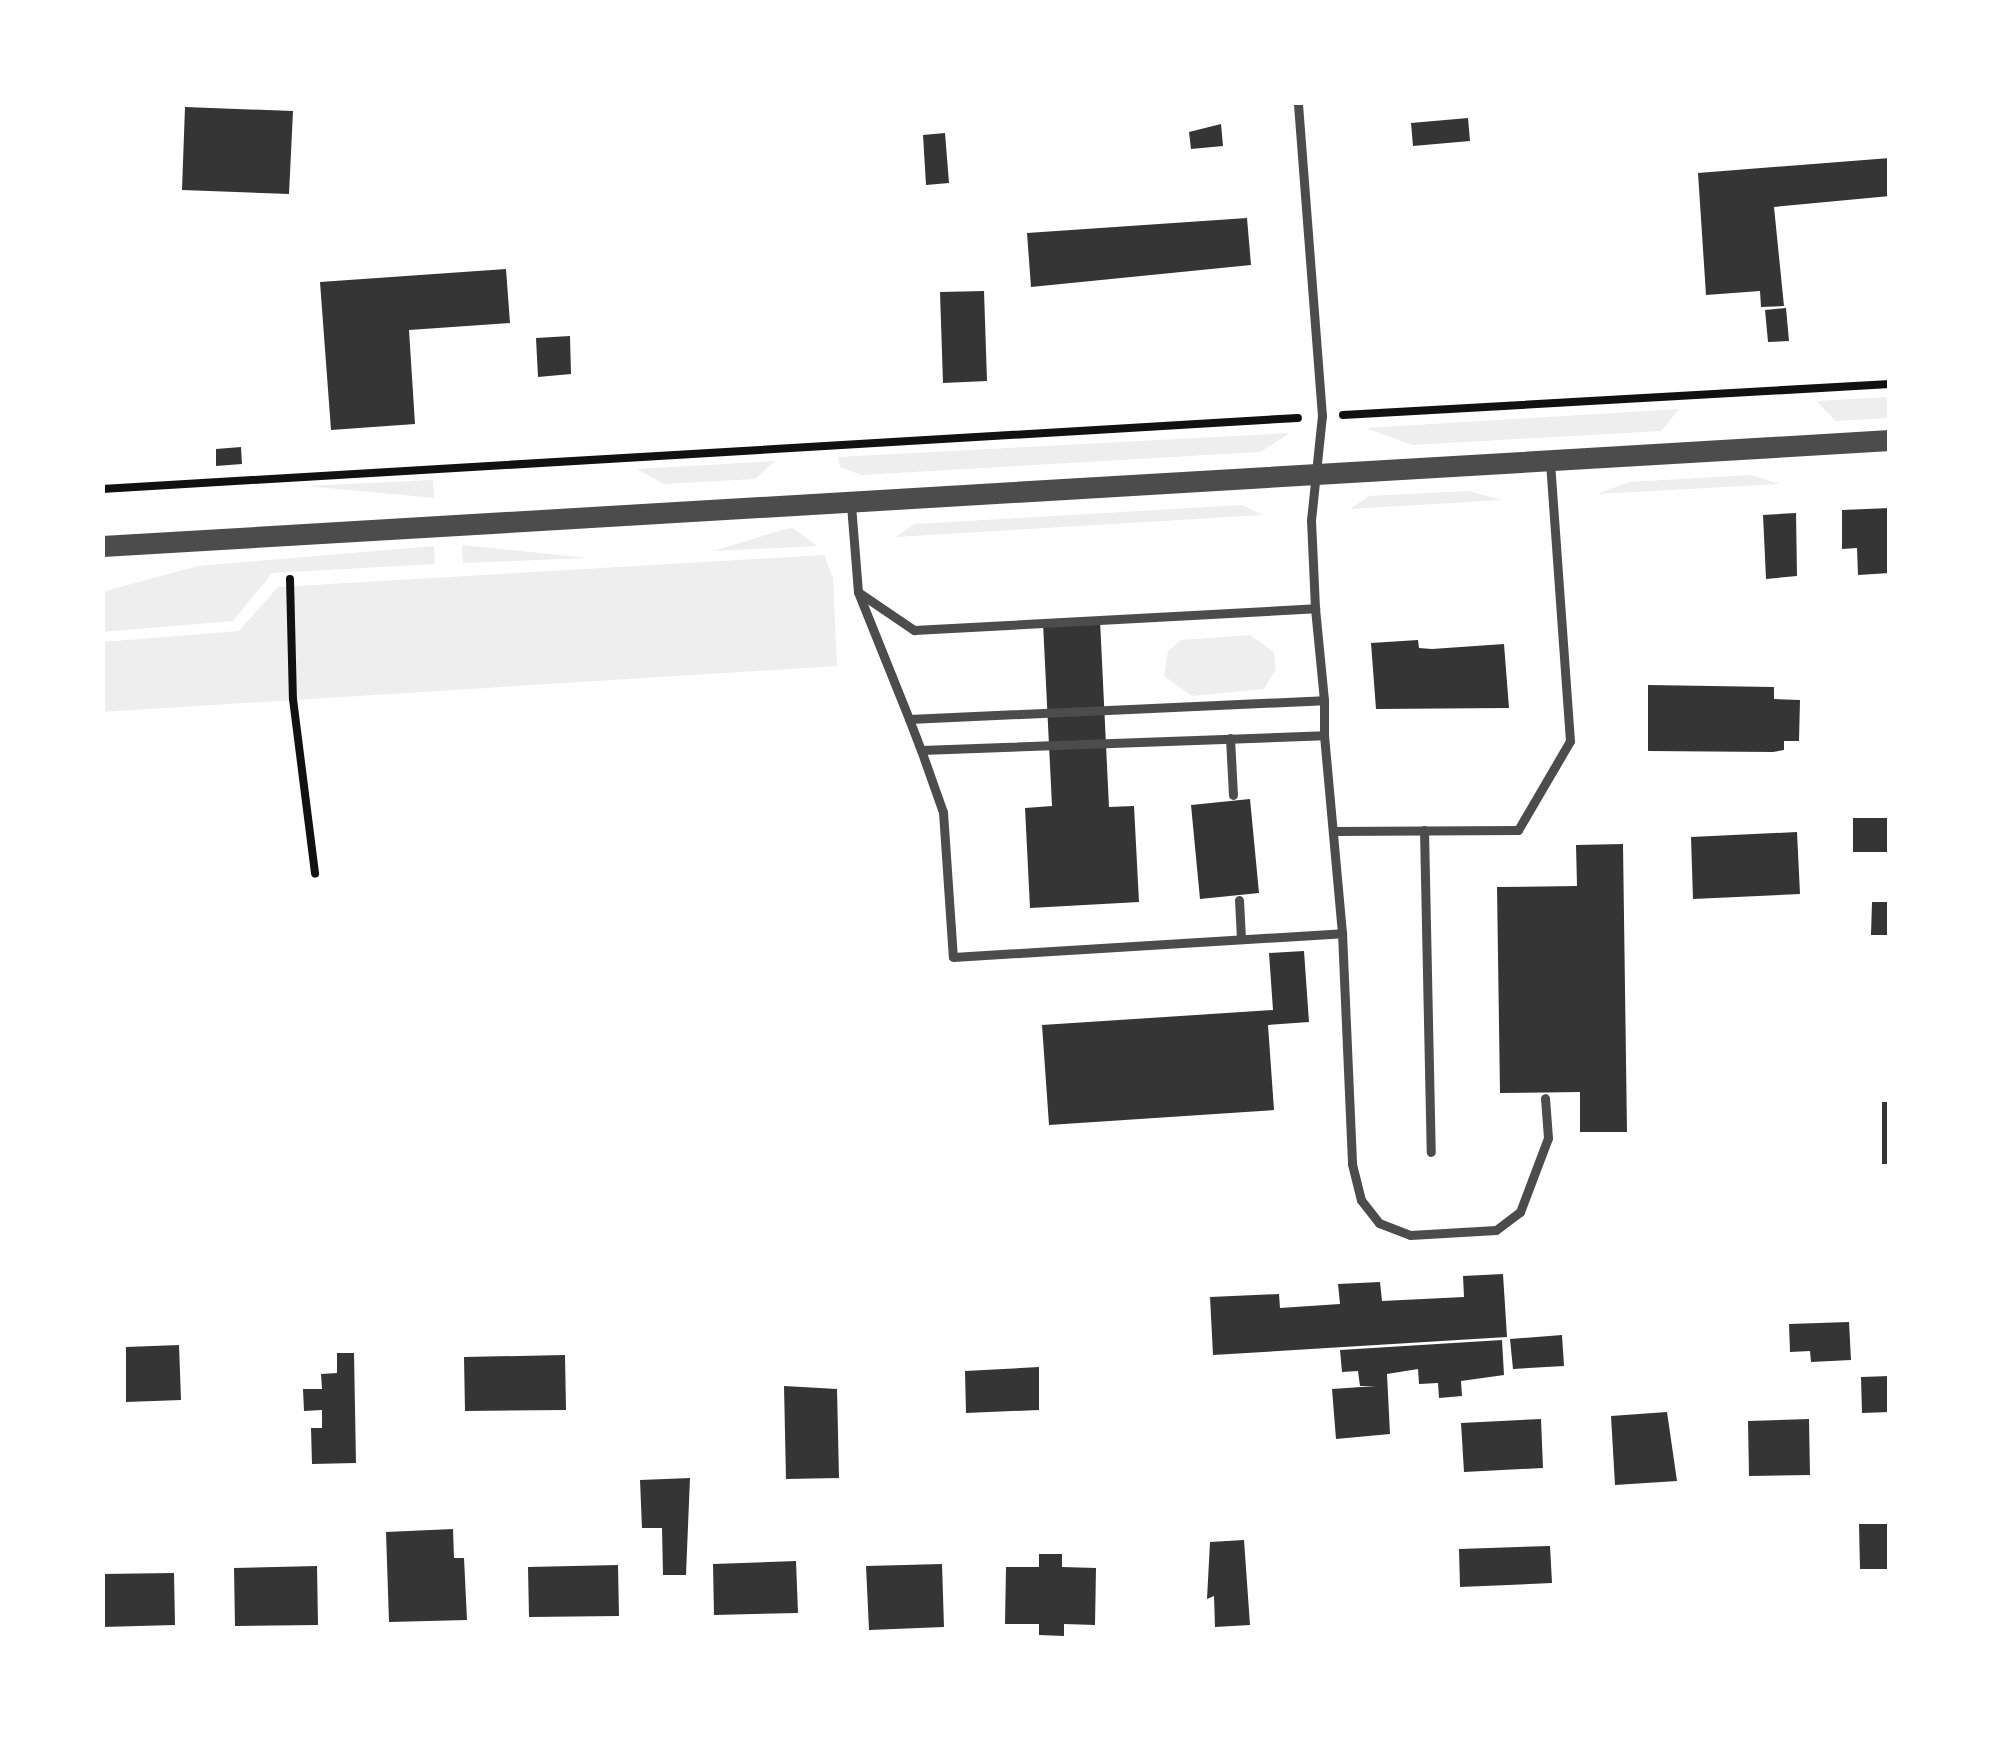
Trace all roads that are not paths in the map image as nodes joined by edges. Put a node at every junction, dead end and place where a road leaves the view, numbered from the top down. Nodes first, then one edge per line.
1 (1298, 102) edge
2 (1890, 440) edge
3 (1550, 458) junction
4 (1313, 471) junction
5 (850, 499) junction
6 (102, 546) edge
7 (858, 592) junction
8 (1316, 608) junction
9 (1324, 700) junction
10 (909, 719) junction
11 (1324, 735) junction
12 (1230, 738) junction
13 (921, 750) junction
14 (1233, 795) dead end
15 (1424, 830) junction
16 (1333, 831) junction
17 (1239, 900) dead end
18 (1342, 933) junction
19 (1241, 939) junction
20 (1545, 1098) dead end
21 (1431, 1152) dead end

1 - 4 lane
2 - 3 street
3 - 4 street
3 - 15 lane
4 - 5 street
4 - 8 lane
5 - 6 street
5 - 7 lane
7 - 8 lane
7 - 10 lane
8 - 9 lane
9 - 10 lane
9 - 11 lane
10 - 13 lane
11 - 12 lane
11 - 16 lane
12 - 13 lane
12 - 14 lane
13 - 19 lane
15 - 16 lane
15 - 21 lane
16 - 18 lane
17 - 19 lane
18 - 19 lane
18 - 20 lane

